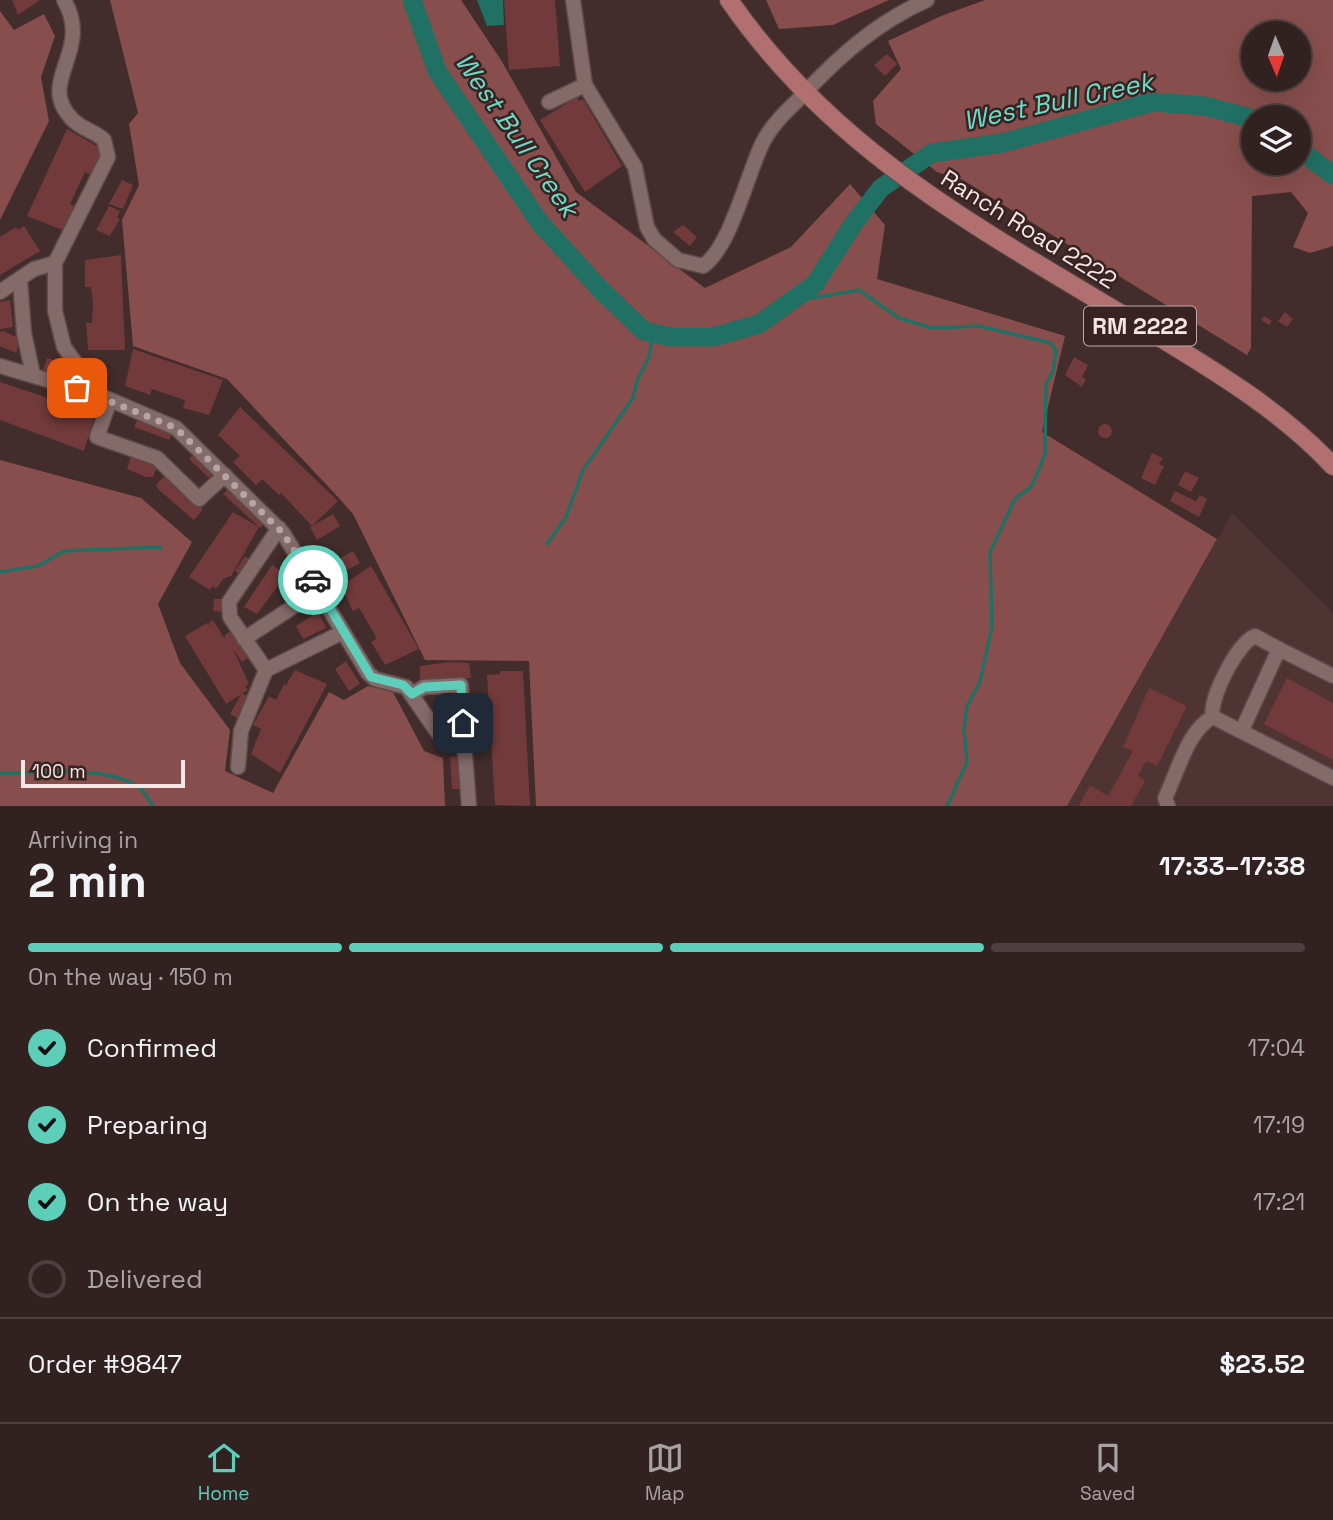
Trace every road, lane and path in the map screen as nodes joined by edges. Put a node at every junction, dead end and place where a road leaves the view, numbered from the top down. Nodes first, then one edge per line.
1 (64, 0) edge
2 (573, 0) edge
3 (729, 0) edge
4 (928, 0) edge
5 (584, 85) junction
6 (804, 92) junction
7 (549, 102) dead end
8 (55, 263) junction
9 (20, 280) junction
10 (0, 292) edge
11 (0, 366) edge
12 (33, 375) junction
13 (105, 398) junction
14 (1333, 466) edge
15 (225, 475) junction
16 (279, 528) junction
17 (319, 590) junction
18 (343, 632) junction
19 (244, 639) junction
20 (1279, 649) junction
21 (266, 670) junction
22 (1333, 676) edge
23 (412, 694) junction
24 (1213, 717) junction
25 (1242, 730) junction
26 (464, 742) junction
27 (237, 767) dead end
28 (1333, 778) edge
29 (1163, 803) edge
30 (469, 806) edge

1 - 8 street
2 - 5 street
3 - 6 main road, Ranch Road 2222 / RM 2222
4 - 6 street
5 - 6 street
5 - 7 street
6 - 14 main road, Ranch Road 2222 / RM 2222
8 - 9 street
8 - 13 street
9 - 10 street
9 - 12 street
11 - 12 street
12 - 13 street
13 - 15 street
13 - 15 street
15 - 16 street
16 - 17 street
16 - 19 street
17 - 18 street
17 - 19 street
18 - 21 street
18 - 23 street
19 - 21 street
20 - 22 street
20 - 24 street
20 - 25 street
21 - 27 street
23 - 26 street
23 - 26 street
24 - 25 street
24 - 29 street
25 - 28 street
26 - 30 street

